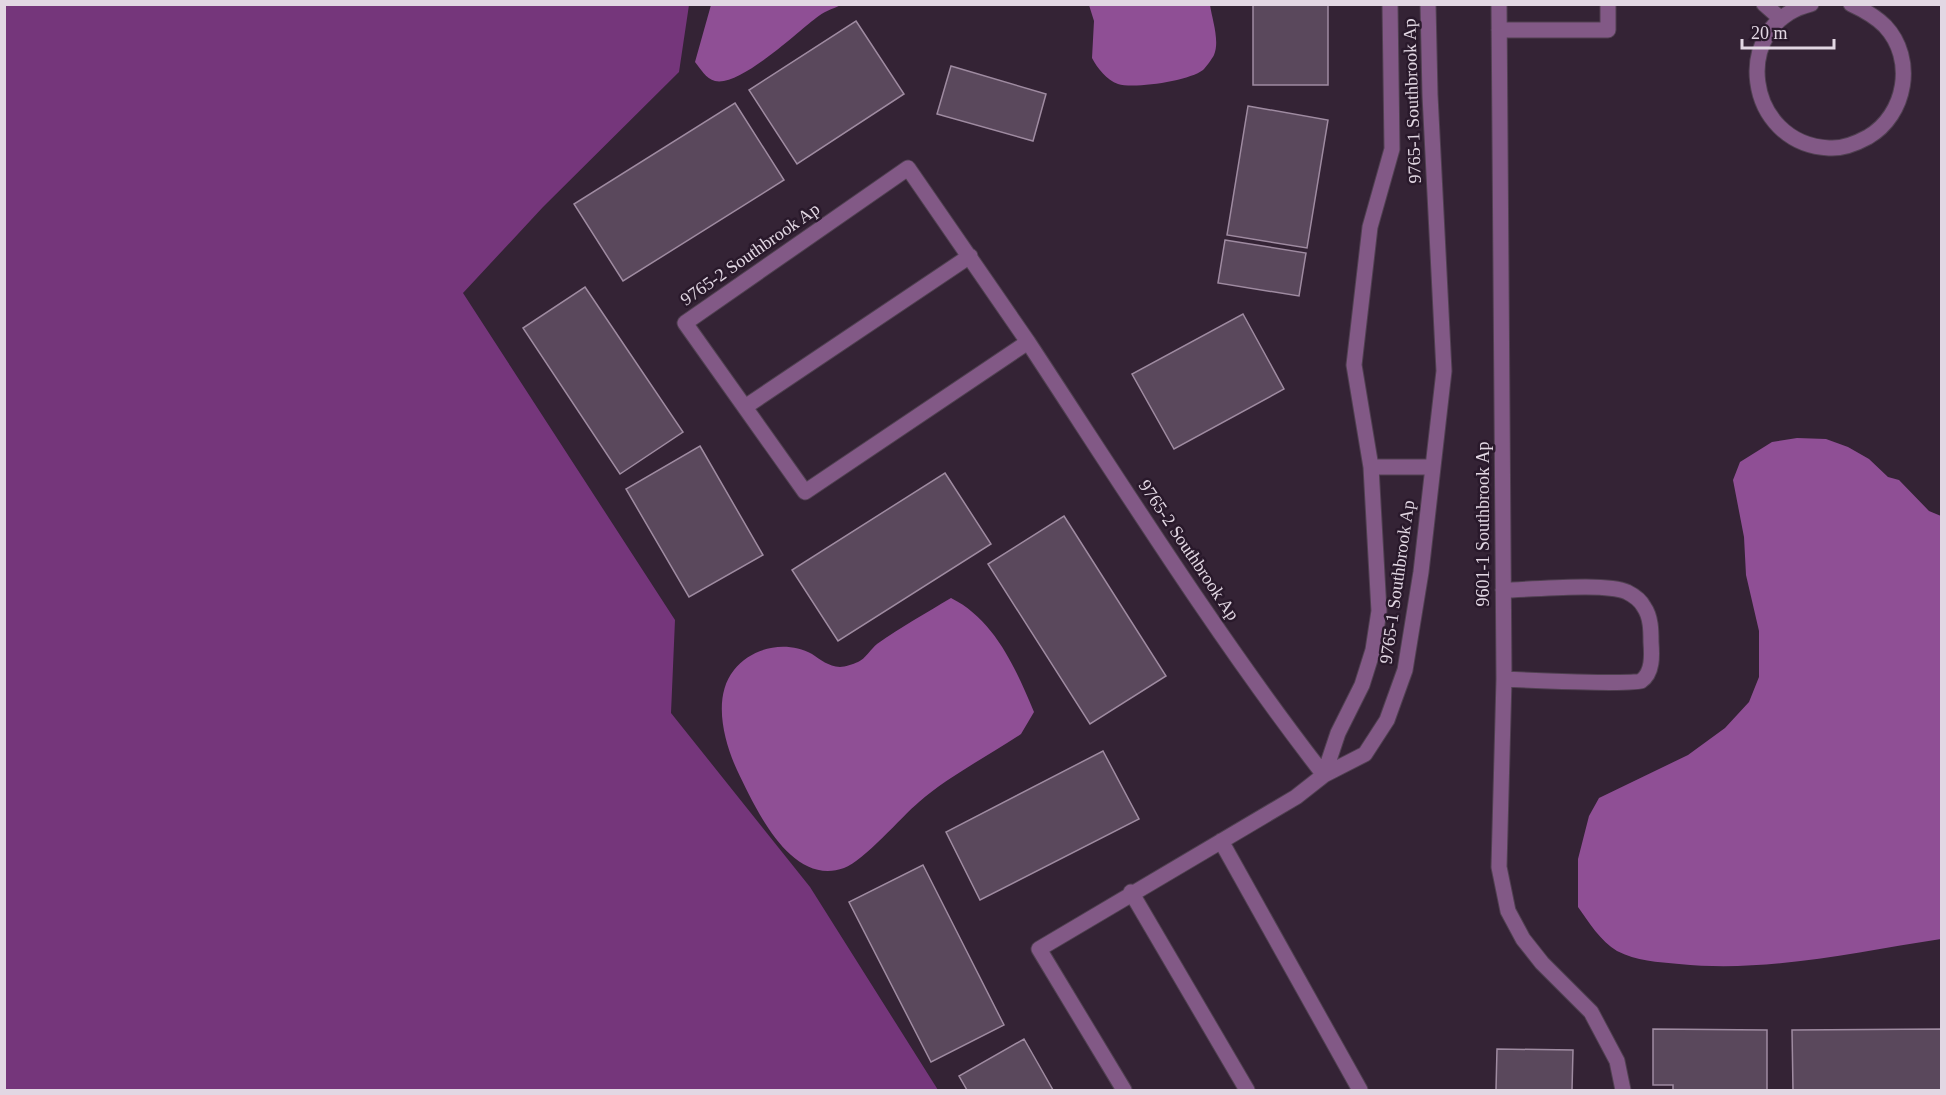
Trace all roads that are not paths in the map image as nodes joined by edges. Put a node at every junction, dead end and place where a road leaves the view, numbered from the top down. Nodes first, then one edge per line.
1 (1390, 4) edge
2 (1428, 4) edge
3 (1499, 4) edge
4 (1608, 4) edge
5 (1764, 4) edge
6 (1811, 4) edge
7 (1851, 4) edge
8 (1781, 19) junction
9 (1499, 30) junction
10 (970, 256) junction
11 (1028, 342) junction
12 (745, 406) junction
13 (1371, 467) junction
14 (1433, 467) junction
15 (1503, 590) junction
16 (1504, 679) junction
17 (1324, 775) junction
18 (1221, 841) junction
19 (1131, 892) junction
20 (1124, 1090) edge
21 (1247, 1090) edge
22 (1360, 1090) edge
23 (1623, 1090) edge

1 - 13 street
2 - 14 street, 9765-1 Southbrook Ap
3 - 9 street, 9601-1 Southbrook Ap
4 - 9 street
5 - 8 street
6 - 8 street
7 - 8 street
9 - 15 street, 9601-1 Southbrook Ap
10 - 11 street, 9765-2 Southbrook Ap
10 - 12 street
10 - 12 street, 9765-2 Southbrook Ap
11 - 12 street, 9765-2 Southbrook Ap
11 - 17 street, 9765-2 Southbrook Ap
13 - 14 street
13 - 17 street
14 - 17 street, 9765-1 Southbrook Ap
15 - 16 street, 9601-1 Southbrook Ap
15 - 16 street
16 - 23 street, 9601-1 Southbrook Ap
17 - 18 street, 9765-1 Southbrook Ap
18 - 19 street, 9765-1 Southbrook Ap
18 - 22 street
19 - 20 street, 9765-1 Southbrook Ap
19 - 21 street

